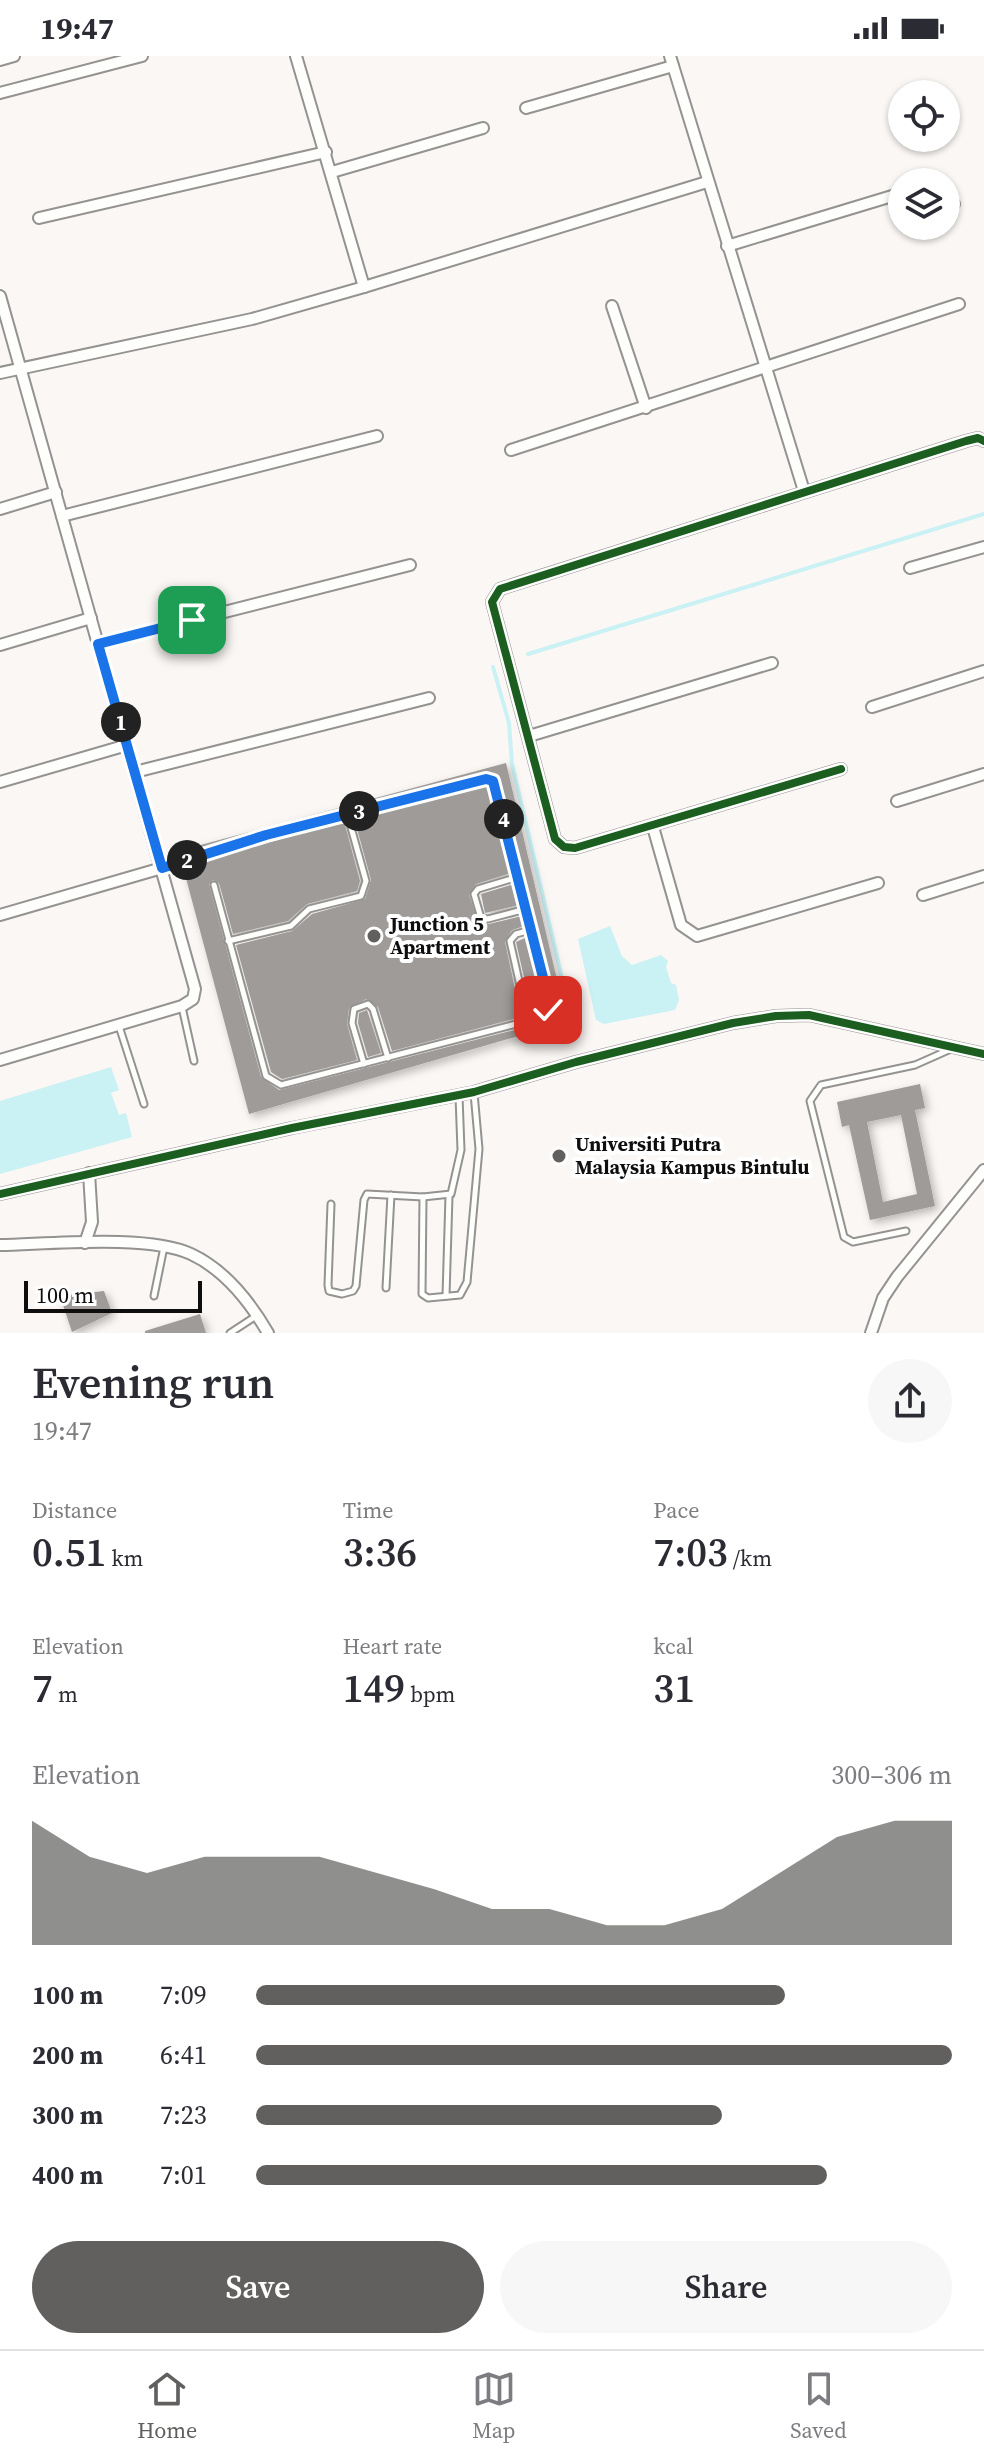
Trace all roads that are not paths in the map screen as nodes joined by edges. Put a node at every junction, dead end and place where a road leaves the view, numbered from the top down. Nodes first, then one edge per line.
1 (14, 56) edge
2 (142, 56) edge
3 (299, 57) edge
4 (0, 60) edge
5 (672, 61) edge
6 (0, 93) edge
7 (526, 108) dead end
8 (483, 128) dead end
9 (326, 152) junction
10 (332, 172) junction
11 (707, 182) junction
12 (888, 197) edge
13 (39, 218) dead end
14 (727, 246) junction
15 (364, 287) junction
16 (0, 296) edge
17 (959, 304) dead end
18 (612, 306) dead end
19 (20, 368) junction
20 (765, 370) junction
21 (0, 373) edge
22 (646, 408) junction
23 (377, 436) dead end
24 (984, 441) edge
25 (511, 450) dead end
26 (804, 491) junction
27 (56, 492) junction
28 (0, 509) edge
29 (62, 516) junction
30 (984, 547) edge
31 (410, 565) dead end
32 (910, 568) dead end
33 (91, 618) junction
34 (98, 644) junction
35 (0, 645) edge
36 (772, 663) dead end
37 (984, 671) edge
38 (429, 698) dead end
39 (872, 707) dead end
40 (529, 736) junction
41 (127, 745) junction
42 (841, 769) dead end
43 (135, 772) junction
44 (984, 774) edge
45 (0, 782) edge
46 (897, 801) dead end
47 (347, 813) junction
48 (653, 827) junction
49 (162, 868) junction
50 (984, 876) edge
51 (518, 877) junction
52 (878, 883) dead end
53 (214, 885) dead end
54 (923, 895) dead end
55 (526, 909) junction
56 (0, 915) edge
57 (531, 930) junction
58 (228, 941) junction
59 (182, 1006) junction
60 (528, 1021) junction
61 (119, 1025) junction
62 (951, 1049) junction
63 (984, 1054) edge
64 (388, 1058) junction
65 (0, 1060) edge
66 (194, 1061) dead end
67 (364, 1064) junction
68 (474, 1092) junction
69 (459, 1095) junction
70 (144, 1104) dead end
71 (984, 1170) edge
72 (89, 1173) junction
73 (0, 1194) edge
74 (391, 1195) junction
75 (449, 1196) junction
76 (423, 1197) junction
77 (331, 1204) dead end
78 (906, 1231) dead end
79 (85, 1243) junction
80 (0, 1245) edge
81 (164, 1246) junction
82 (386, 1288) dead end
83 (154, 1296) dead end
84 (446, 1296) junction
85 (257, 1315) junction
86 (264, 1332) edge
87 (230, 1333) edge
88 (871, 1333) edge

1 - 4 street
2 - 6 street
3 - 9 street
5 - 7 street
5 - 11 street
8 - 10 street
9 - 10 street
9 - 13 street
10 - 15 street
11 - 14 street
11 - 15 street
12 - 14 street
14 - 20 street
15 - 19 street
16 - 19 street
17 - 20 street
18 - 22 street
19 - 21 street
19 - 27 street
20 - 22 street
20 - 26 street
22 - 25 street
23 - 29 street
24 - 26 street
26 - 40 street
27 - 28 street
27 - 29 street
29 - 33 street
30 - 32 street
31 - 34 street
33 - 34 street
33 - 35 street
34 - 41 street
36 - 40 street
37 - 39 street
38 - 43 street
40 - 48 street
41 - 43 street
41 - 45 street
42 - 48 street
43 - 49 street
44 - 46 street
47 - 49 lane
47 - 51 lane
47 - 58 lane
48 - 52 street
49 - 56 street
49 - 59 street
50 - 54 street
51 - 55 lane
51 - 55 lane
53 - 58 lane
55 - 57 lane
57 - 60 lane
57 - 60 lane
58 - 67 lane
59 - 61 street
59 - 66 lane
60 - 64 lane
61 - 65 street
61 - 70 lane
62 - 63 street
62 - 68 street
62 - 78 lane
64 - 67 lane
64 - 67 lane
68 - 69 street
68 - 84 lane
69 - 72 street
69 - 75 lane
71 - 88 street
72 - 73 street
72 - 79 street
74 - 76 lane
74 - 77 lane
74 - 82 lane
75 - 76 lane
75 - 84 lane
76 - 84 lane
79 - 80 street
79 - 81 street
81 - 83 lane
81 - 85 street
85 - 86 street
85 - 87 lane

